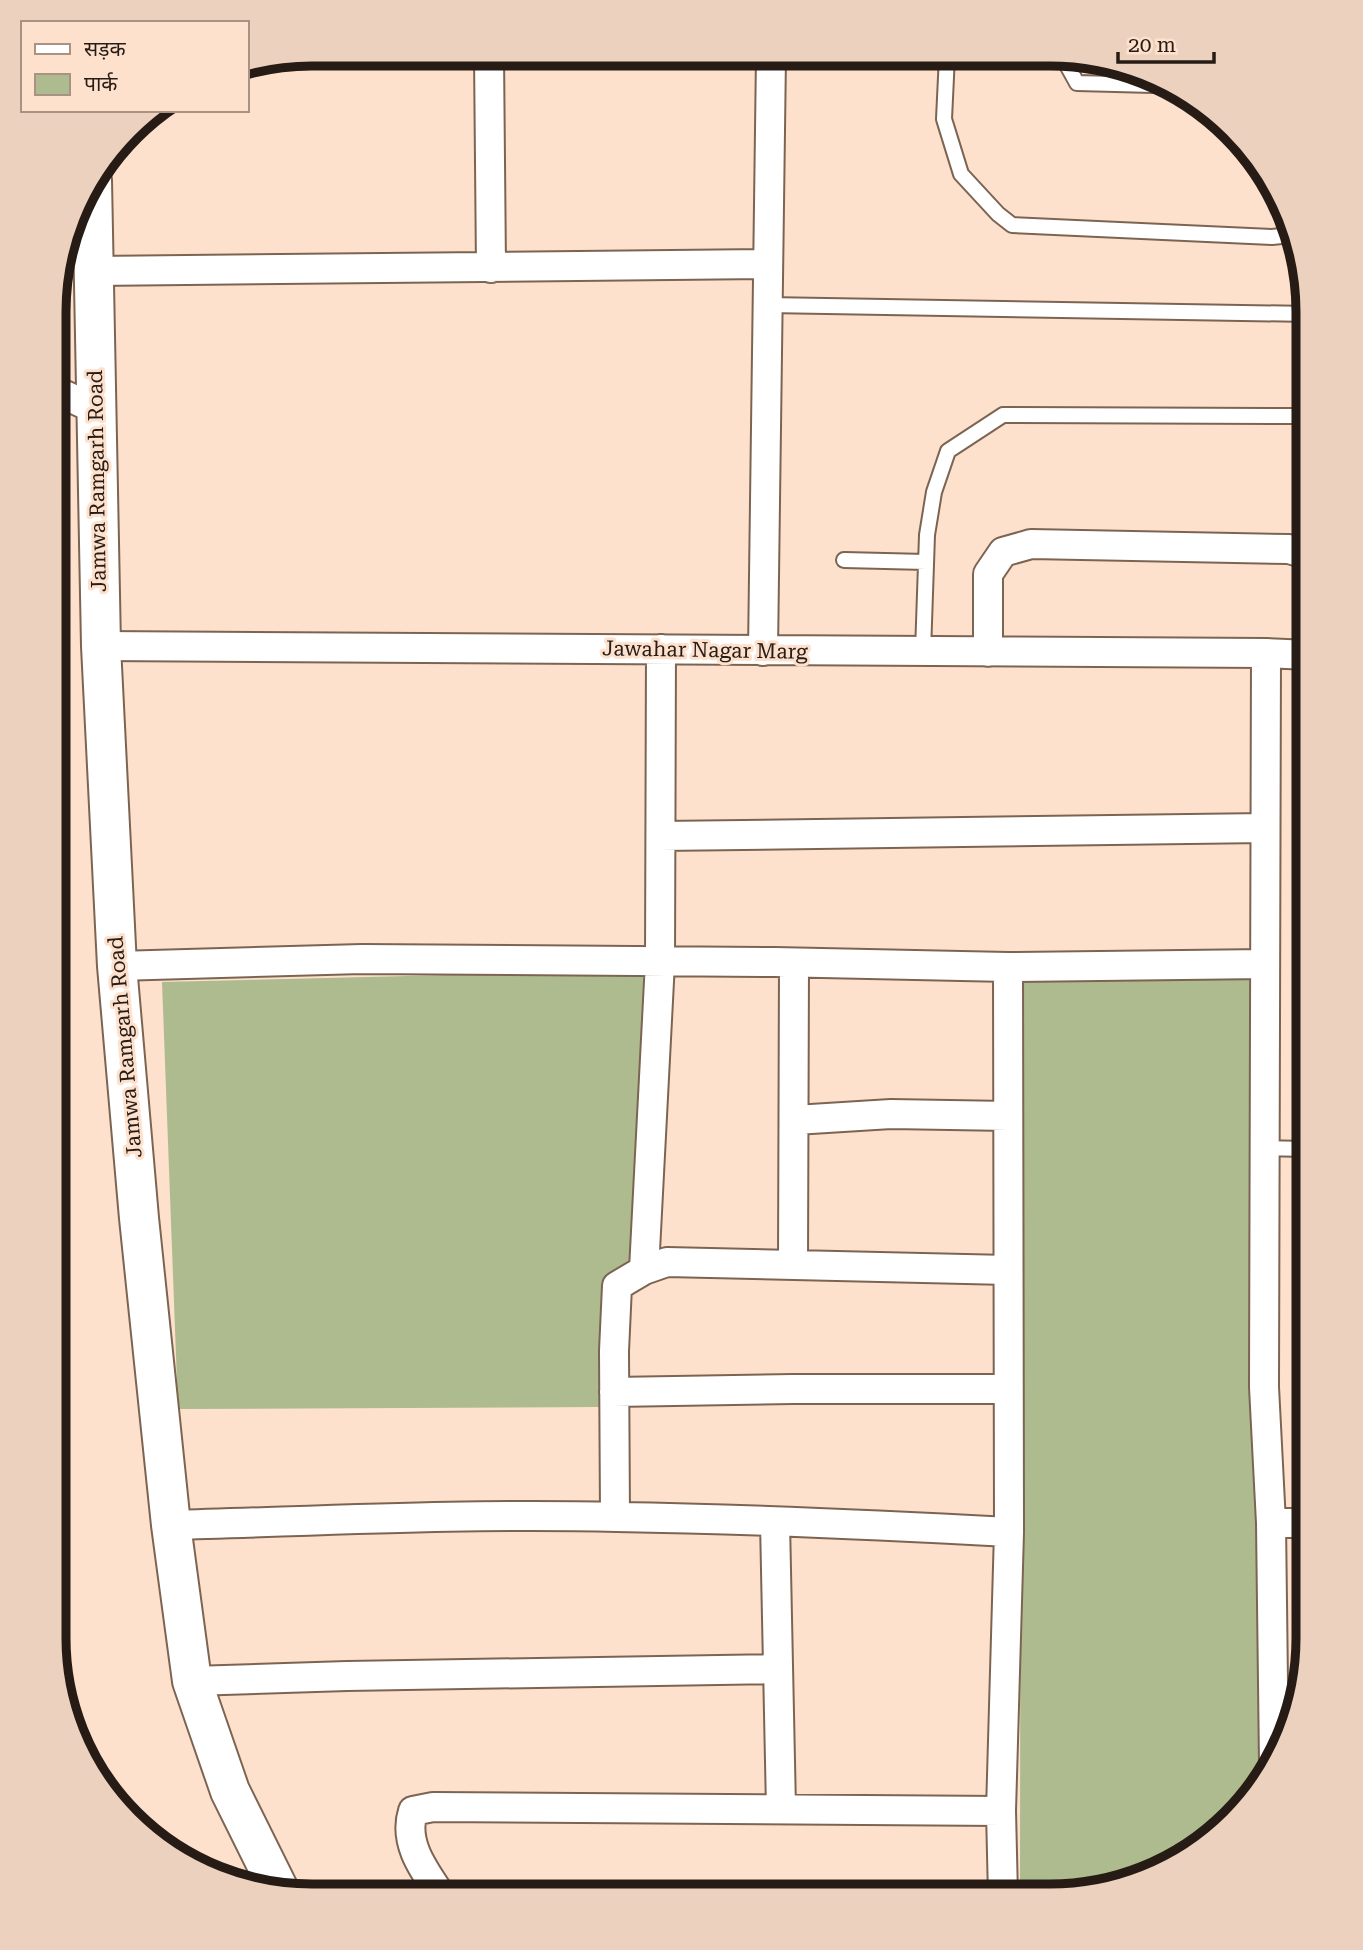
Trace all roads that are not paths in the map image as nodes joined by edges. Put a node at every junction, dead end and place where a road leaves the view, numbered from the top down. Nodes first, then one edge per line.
1 (771, 66) edge
2 (947, 66) edge
3 (489, 67) edge
4 (1068, 67) edge
5 (1144, 85) edge
6 (93, 203) edge
7 (1284, 236) edge
8 (768, 264) junction
9 (491, 268) junction
10 (94, 271) junction
11 (767, 305) junction
12 (1296, 314) edge
13 (66, 396) edge
14 (95, 409) junction
15 (1296, 416) edge
16 (1296, 551) edge
17 (844, 560) dead end
18 (926, 562) junction
19 (101, 646) junction
20 (661, 649) junction
21 (763, 651) junction
22 (923, 652) junction
23 (988, 652) junction
24 (1266, 653) junction
25 (1296, 654) edge
26 (1265, 828) junction
27 (661, 836) junction
28 (660, 961) junction
29 (794, 962) junction
30 (1265, 964) junction
31 (117, 966) junction
32 (1008, 967) junction
33 (1008, 1116) junction
34 (795, 1120) junction
35 (1264, 1148) junction
36 (1296, 1149) edge
37 (793, 1264) junction
38 (644, 1270) junction
39 (1008, 1270) junction
40 (1008, 1389) junction
41 (614, 1392) junction
42 (615, 1517) junction
43 (775, 1522) junction
44 (1271, 1522) junction
45 (1296, 1523) edge
46 (171, 1525) junction
47 (1009, 1532) junction
48 (778, 1669) junction
49 (192, 1681) junction
50 (1277, 1735) edge
51 (781, 1809) junction
52 (1000, 1811) junction
53 (274, 1880) edge
54 (433, 1884) edge
55 (1003, 1884) edge

1 - 8 street
2 - 7 lane
3 - 9 street
4 - 5 lane
6 - 10 main road, Jamwa Ramgarh Road
8 - 9 street
8 - 11 street
9 - 10 street
10 - 14 main road, Jamwa Ramgarh Road
11 - 12 lane
11 - 21 street
13 - 14 street
14 - 19 main road, Jamwa Ramgarh Road
15 - 18 lane
16 - 23 street
17 - 18 lane
18 - 22 lane
19 - 20 street, Jawahar Nagar Marg
19 - 31 main road, Jamwa Ramgarh Road
20 - 21 street, Jawahar Nagar Marg
20 - 27 street
21 - 22 street, Jawahar Nagar Marg
22 - 23 street, Jawahar Nagar Marg
23 - 24 street, Jawahar Nagar Marg
24 - 25 street, Jawahar Nagar Marg
24 - 26 street
26 - 27 street
26 - 30 street
27 - 28 street
28 - 29 street
28 - 31 street
28 - 38 street
29 - 32 street
29 - 34 street
30 - 32 street
30 - 35 street
31 - 46 main road, Jamwa Ramgarh Road
32 - 33 street
33 - 34 street
33 - 39 street
34 - 37 street
35 - 36 lane
35 - 44 street
37 - 38 street
37 - 39 street
38 - 41 street
39 - 40 street
40 - 41 street
40 - 47 street
41 - 42 street
42 - 43 street
42 - 46 street
43 - 47 street
43 - 48 street
44 - 45 street
44 - 50 street
46 - 49 main road, Jamwa Ramgarh Road
47 - 52 street
48 - 49 street
48 - 51 street
49 - 53 main road, Jamwa Ramgarh Road
51 - 52 street
51 - 54 street
52 - 55 street

